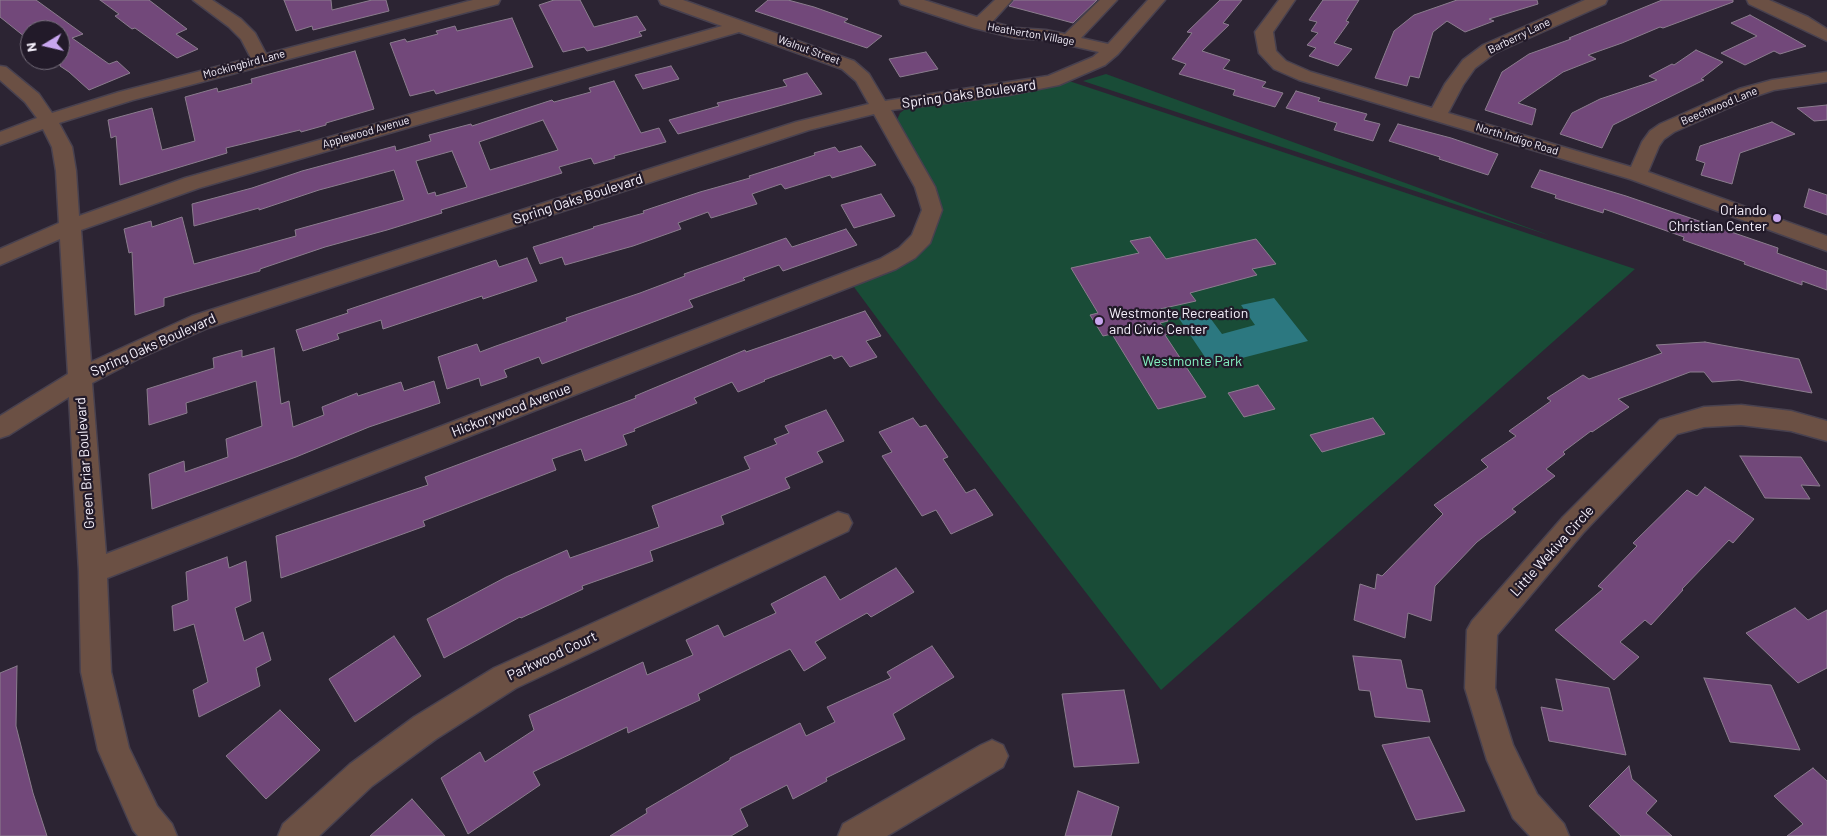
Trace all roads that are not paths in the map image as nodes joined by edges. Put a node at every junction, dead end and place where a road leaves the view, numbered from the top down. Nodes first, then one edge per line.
1 (201, 0) edge
2 (492, 0) edge
3 (667, 0) edge
4 (907, 0) edge
5 (1004, 0) edge
6 (1109, 0) edge
7 (1157, 0) edge
8 (1287, 0) edge
9 (1562, 0) edge
10 (1599, 0) edge
11 (1755, 0) edge
12 (1579, 8) junction
13 (980, 24) junction
14 (740, 26) junction
15 (1827, 36) edge
16 (1070, 40) junction
17 (1112, 50) junction
18 (260, 59) junction
19 (0, 71) edge
20 (1827, 77) edge
21 (880, 108) junction
22 (1437, 115) junction
23 (48, 120) junction
24 (0, 139) edge
25 (1637, 175) junction
26 (69, 227) junction
27 (922, 238) joint
28 (1827, 244) edge
29 (0, 258) edge
30 (79, 379) junction
31 (0, 428) edge
32 (1827, 431) edge
33 (838, 523) dead end
34 (93, 571) junction
35 (992, 756) dead end
36 (160, 836) edge
37 (295, 836) edge
38 (855, 836) edge
39 (1552, 836) edge

1 - 18 street
2 - 18 street, Mockingbird Lane
3 - 14 street, Walnut Street
4 - 13 street, Heatherton Village
5 - 13 street, Heatherton Village
6 - 16 street
7 - 17 street, Spring Oaks Boulevard
8 - 22 street, North Indigo Road
9 - 12 street
10 - 12 street, Barberry Lane
11 - 15 street
12 - 22 street, Barberry Lane
13 - 16 street, Heatherton Village
14 - 21 street, Walnut Street
14 - 26 street, Applewood Avenue
16 - 17 street, Heatherton Village
17 - 21 street, Spring Oaks Boulevard
18 - 23 street, Mockingbird Lane
19 - 23 street, Green Briar Boulevard
20 - 25 street, Beechwood Lane
21 - 27 street, Walnut Street
21 - 30 street, Spring Oaks Boulevard
22 - 25 street, North Indigo Road
23 - 24 street, Mockingbird Lane
23 - 26 street, Green Briar Boulevard
25 - 28 street, North Indigo Road
26 - 29 street, Applewood Avenue
26 - 30 street, Green Briar Boulevard
27 - 34 street, Hickorywood Avenue
30 - 31 street, Spring Oaks Boulevard
30 - 34 street, Green Briar Boulevard
32 - 39 street, Little Wekiva Circle
33 - 37 street, Parkwood Court
34 - 36 street, Green Briar Boulevard
35 - 38 street

